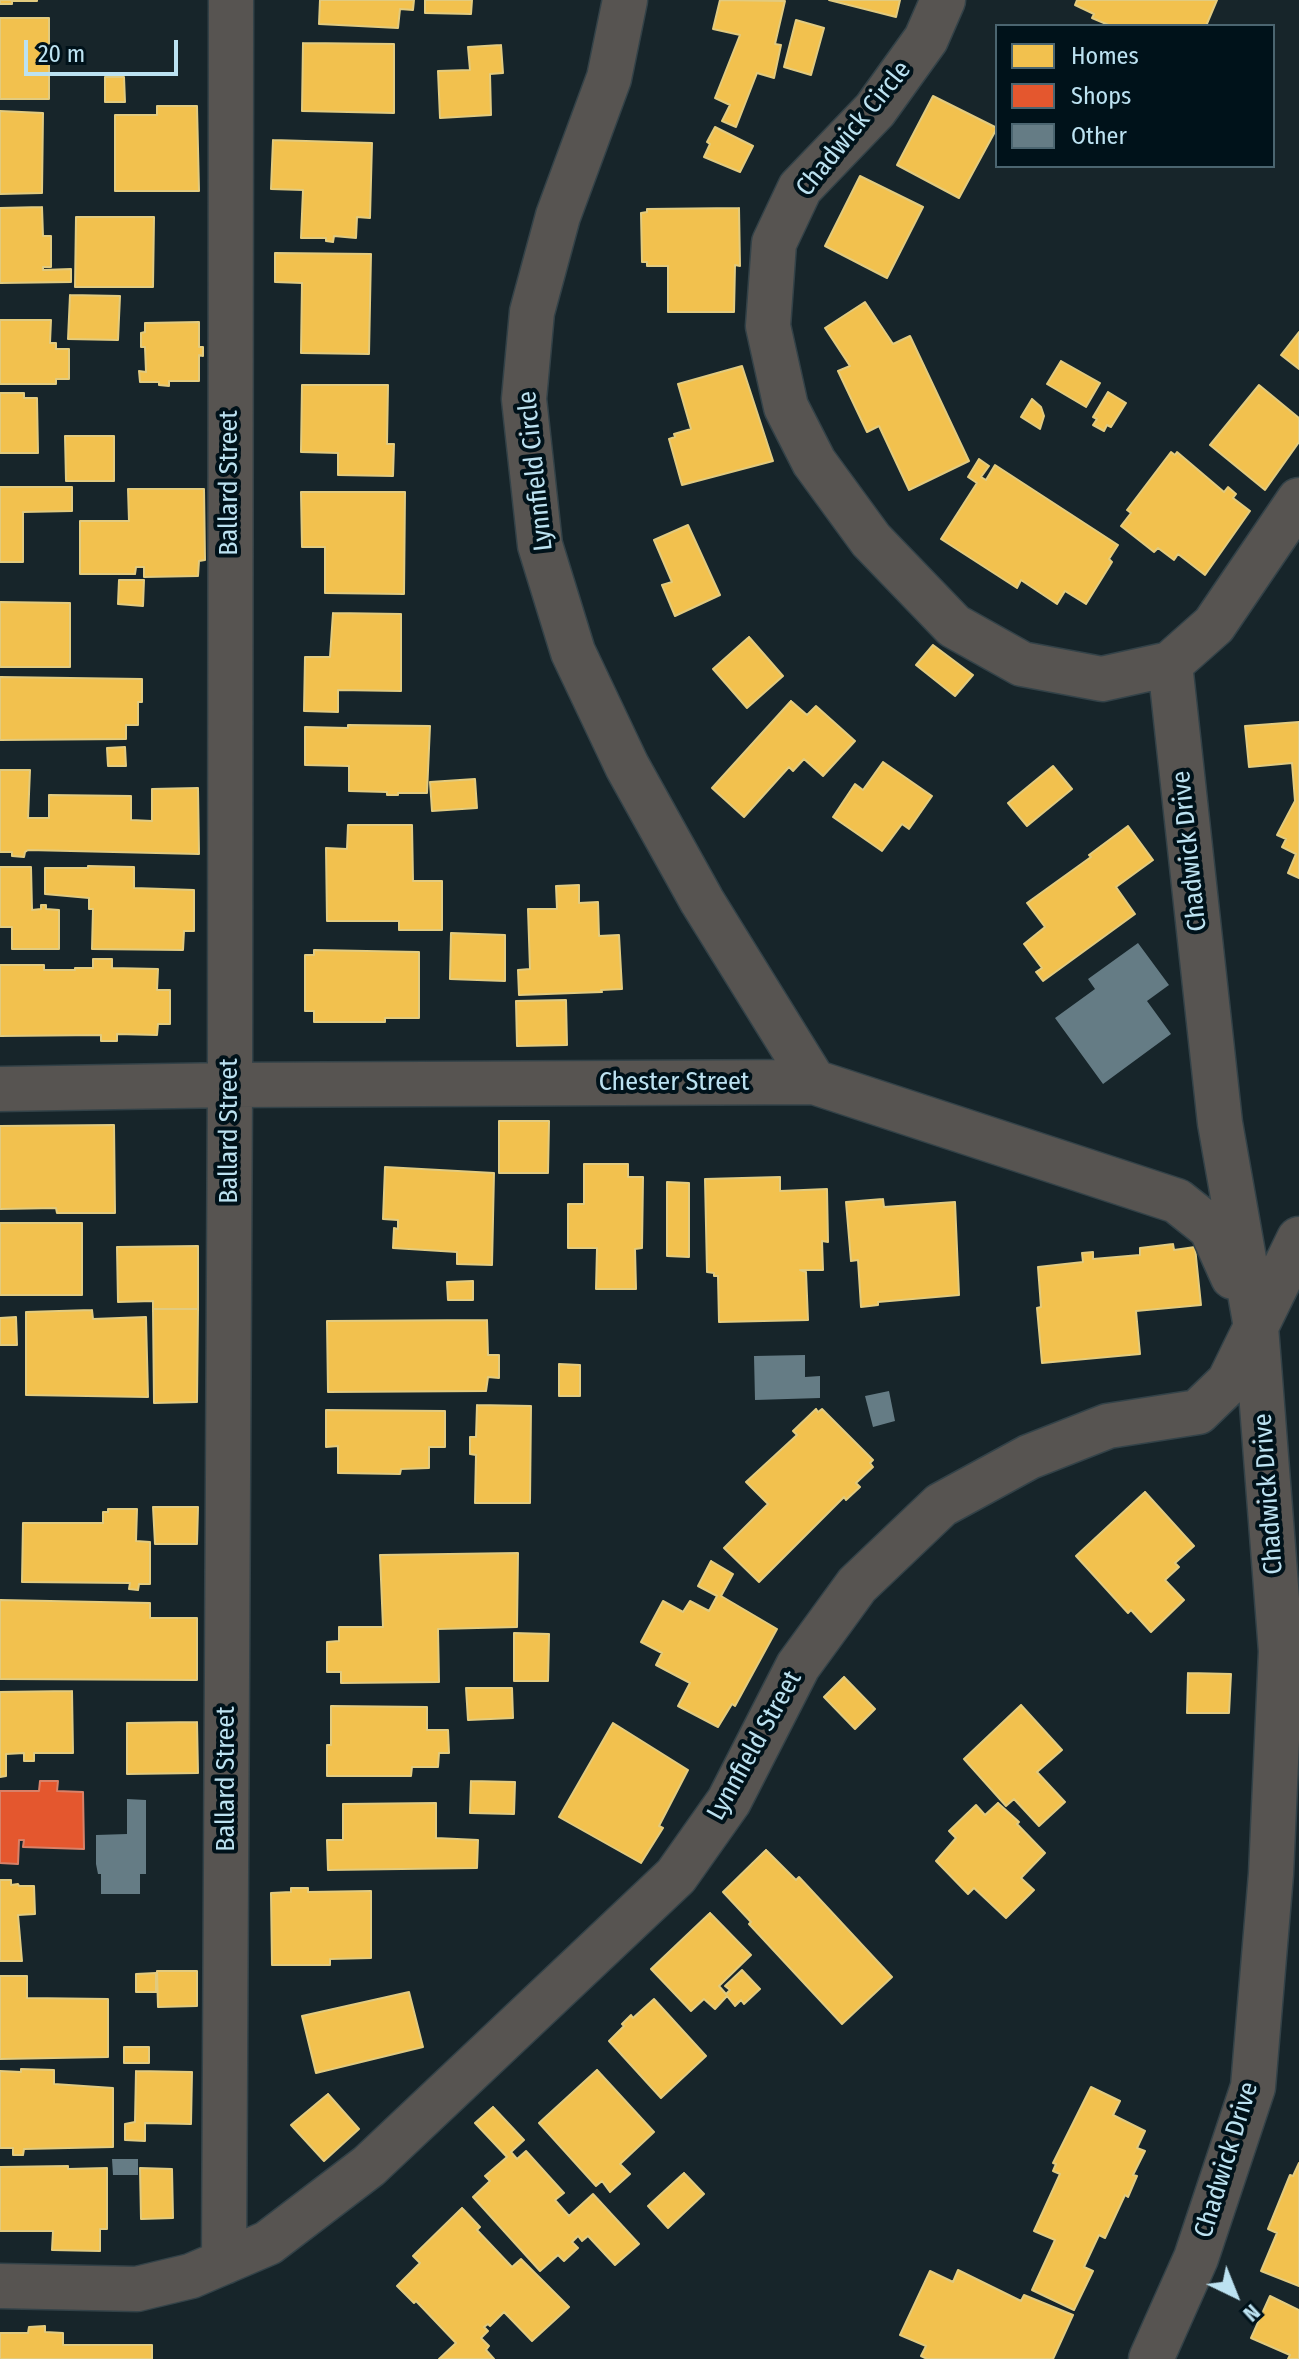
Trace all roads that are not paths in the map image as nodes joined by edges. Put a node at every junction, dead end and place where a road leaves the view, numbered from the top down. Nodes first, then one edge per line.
1 (231, 0) edge
2 (625, 0) edge
3 (943, 0) edge
4 (1299, 500) edge
5 (1170, 664) junction
6 (814, 1082) junction
7 (230, 1085) junction
8 (0, 1089) edge
9 (1299, 1239) edge
10 (1256, 1327) junction
11 (224, 2262) junction
12 (0, 2286) edge
13 (1151, 2359) edge

1 - 7 street, Ballard Street
2 - 6 street, Lynnfield Circle
3 - 5 street, Chadwick Circle
4 - 5 street, Chadwick Circle
5 - 10 street, Chadwick Drive
6 - 7 street, Chester Street
6 - 10 street, Chester Street
7 - 8 street, Chester Street
7 - 11 street, Ballard Street
9 - 10 street, Lynnfield Street
10 - 11 street, Lynnfield Street
10 - 13 street, Chadwick Drive
11 - 12 street, Lynnfield Street

